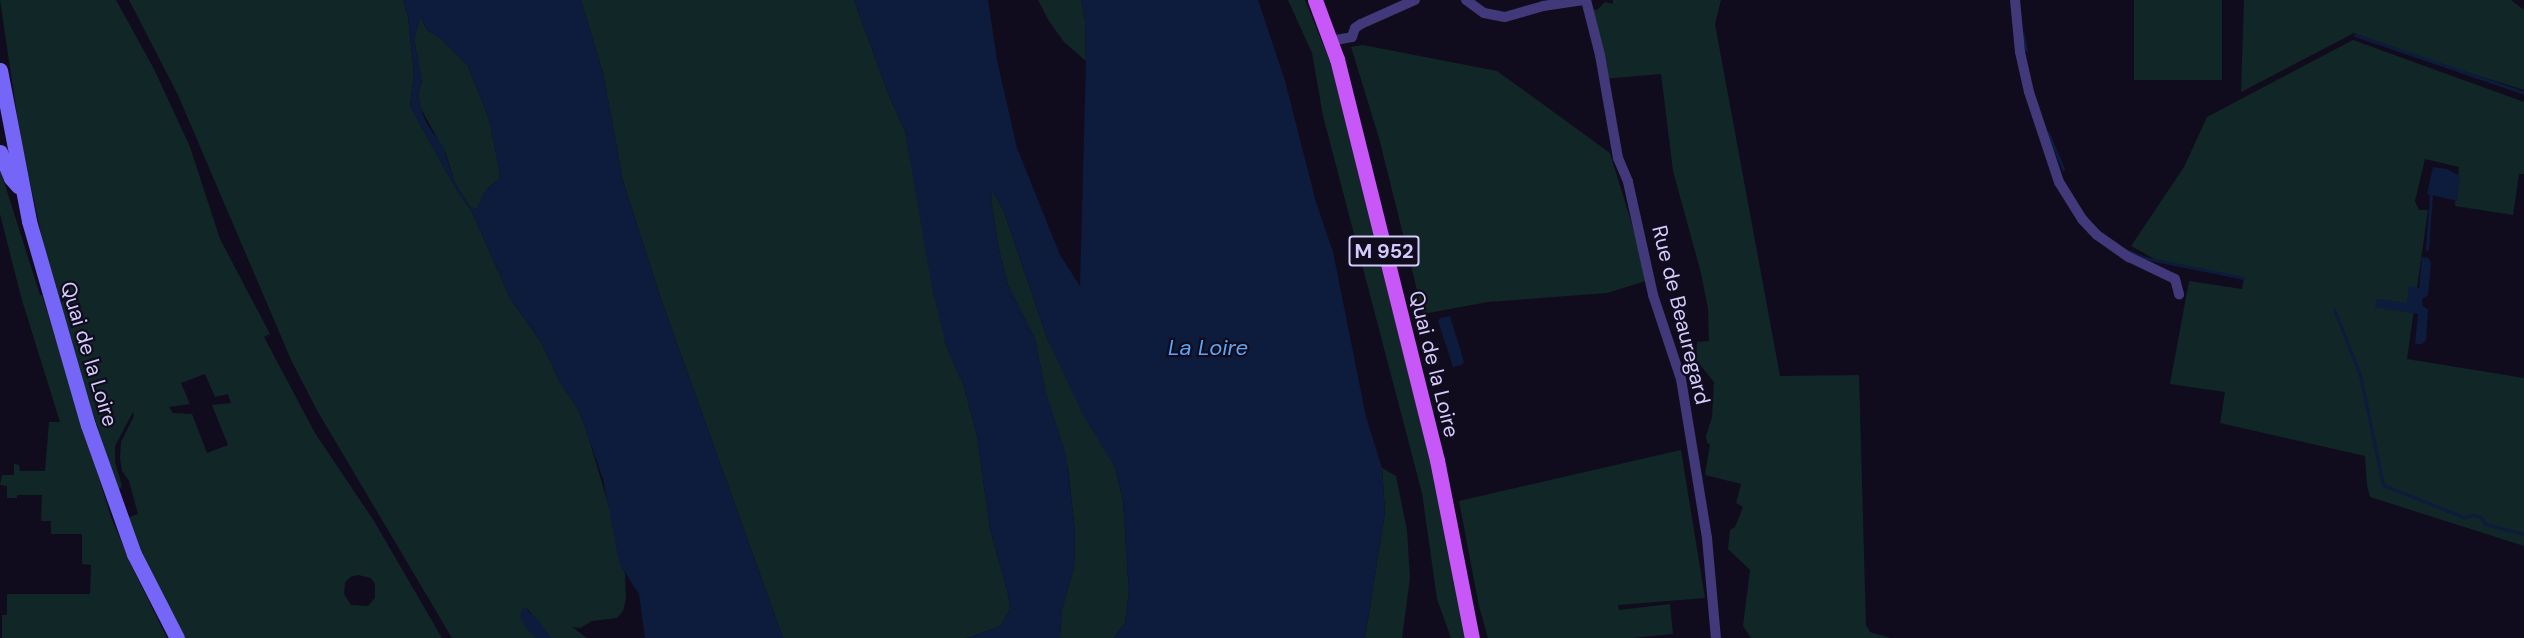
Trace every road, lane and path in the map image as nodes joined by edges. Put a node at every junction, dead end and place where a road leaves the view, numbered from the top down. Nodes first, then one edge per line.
1 (1315, 0) edge
2 (1414, 0) edge
3 (1466, 0) edge
4 (2015, 0) edge
5 (1586, 2) edge
6 (1330, 41) junction
7 (0, 70) edge
8 (0, 152) edge
9 (22, 190) junction
10 (2179, 294) dead end
11 (177, 638) edge
12 (1472, 638) edge
13 (1716, 638) edge

1 - 6 main road, Quai de la Loire / M 952
2 - 6 street
3 - 5 street
4 - 10 street
5 - 13 street, Rue de Beauregard
6 - 12 main road, Quai de la Loire / M 952
7 - 9 main road, Quai de la Loire
8 - 9 main road
9 - 11 main road, Quai de la Loire

